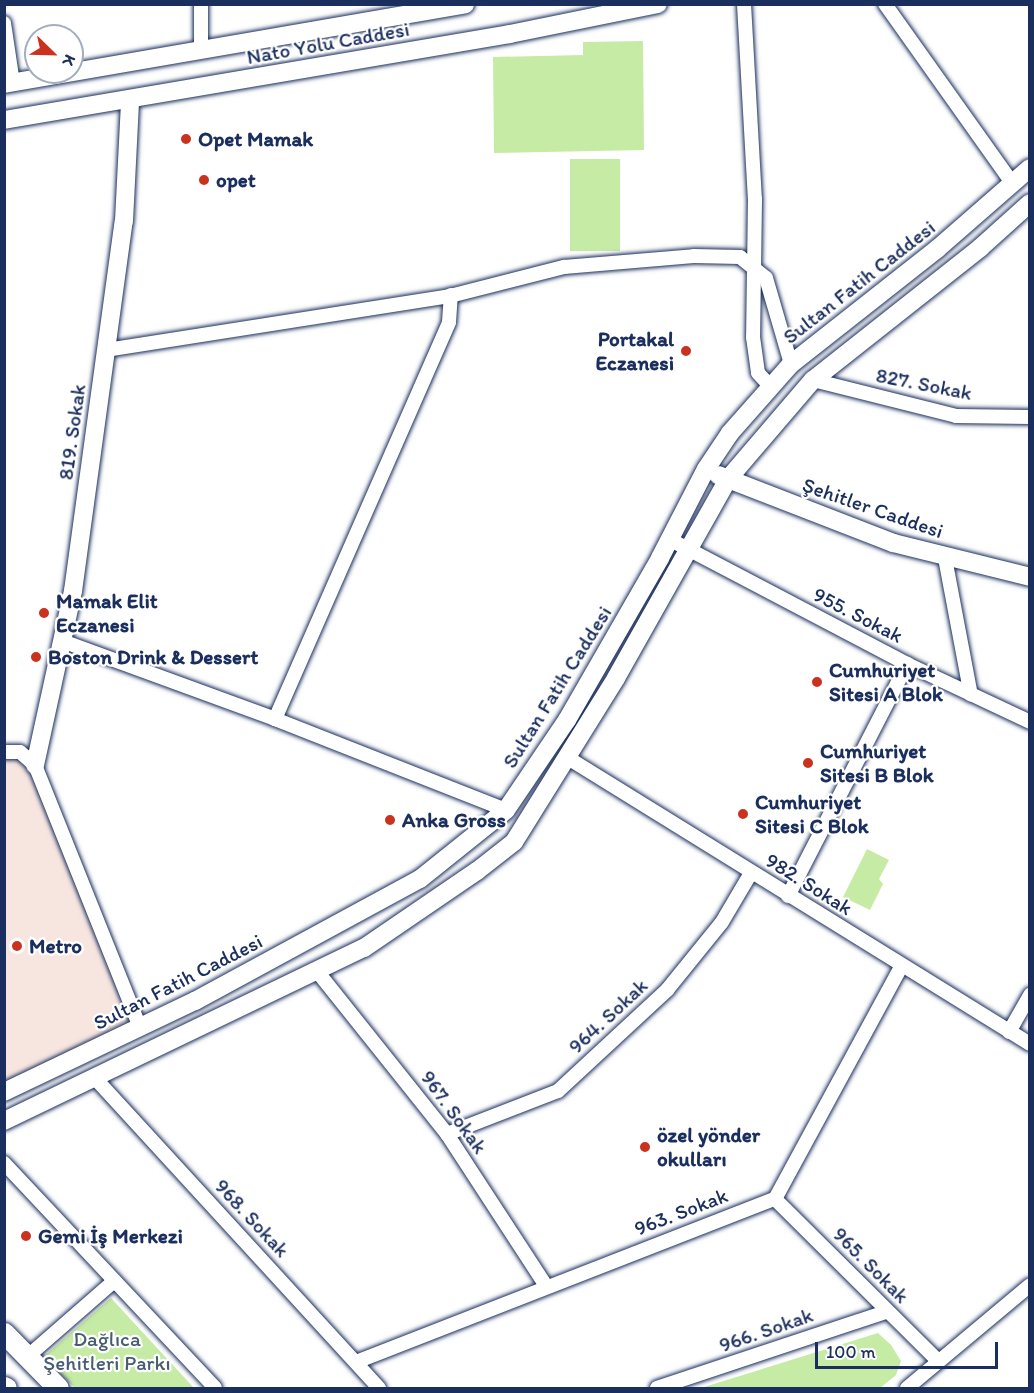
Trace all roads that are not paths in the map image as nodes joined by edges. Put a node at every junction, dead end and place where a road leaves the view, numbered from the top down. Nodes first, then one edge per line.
1 (201, 4) edge
2 (465, 4) edge
3 (658, 4) edge
4 (744, 4) edge
5 (885, 4) edge
6 (4, 22) edge
7 (201, 50) junction
8 (8, 83) edge
9 (130, 101) junction
10 (4, 120) edge
11 (1029, 168) edge
12 (1013, 184) junction
13 (1029, 203) edge
14 (753, 265) junction
15 (451, 295) junction
16 (106, 350) junction
17 (791, 364) junction
18 (813, 380) junction
19 (771, 387) junction
20 (1029, 417) edge
21 (706, 469) junction
22 (729, 479) junction
23 (669, 539) junction
24 (688, 551) junction
25 (945, 558) junction
26 (1029, 577) edge
27 (65, 642) junction
28 (908, 664) junction
29 (971, 695) junction
30 (275, 719) junction
31 (1029, 722) edge
32 (4, 752) edge
33 (568, 758) junction
34 (36, 765) junction
35 (506, 810) junction
36 (751, 873) junction
37 (788, 897) junction
38 (901, 967) junction
39 (317, 971) junction
40 (1029, 995) edge
41 (140, 1029) junction
42 (1009, 1032) junction
43 (1029, 1044) edge
44 (93, 1077) junction
45 (4, 1092) edge
46 (4, 1121) edge
47 (447, 1134) junction
48 (4, 1163) edge
49 (775, 1199) junction
50 (114, 1281) junction
51 (1029, 1285) edge
52 (546, 1286) junction
53 (888, 1311) junction
54 (4, 1333) edge
55 (27, 1357) junction
56 (938, 1360) junction
57 (356, 1362) junction
58 (375, 1387) edge
59 (58, 1389) edge
60 (215, 1389) edge
61 (657, 1389) edge
62 (907, 1389) edge

1 - 7 street
2 - 7 main road, Nato Yolu Caddesi
3 - 9 main road, Nato Yolu Caddesi
4 - 14 street
5 - 12 street
6 - 8 street
7 - 8 main road, Nato Yolu Caddesi
9 - 10 main road, Nato Yolu Caddesi
9 - 16 main road, 819. Sokak
11 - 12 main road, Sultan Fatih Caddesi
12 - 17 main road, Sultan Fatih Caddesi
13 - 18 main road, Sultan Fatih Caddesi
14 - 15 street
14 - 17 street
14 - 19 street
15 - 16 street
15 - 30 street
16 - 27 main road, 819. Sokak
17 - 19 main road, Sultan Fatih Caddesi
18 - 20 street, 827. Sokak
18 - 22 main road, Sultan Fatih Caddesi
19 - 21 main road, Sultan Fatih Caddesi
21 - 22 main road, Şehitler Caddesi
21 - 23 main road, Sultan Fatih Caddesi
22 - 24 main road, Sultan Fatih Caddesi
22 - 25 main road, Şehitler Caddesi
23 - 24 street, 955. Sokak
23 - 35 main road, Sultan Fatih Caddesi
24 - 28 street, 955. Sokak
24 - 33 main road, Sultan Fatih Caddesi
25 - 26 main road, Şehitler Caddesi
25 - 29 street
27 - 30 street
27 - 34 main road, 819. Sokak
28 - 29 street, 955. Sokak
28 - 37 street
29 - 31 street, 955. Sokak
30 - 35 street
32 - 34 street
33 - 36 street, 982. Sokak
33 - 39 main road, Sultan Fatih Caddesi
34 - 41 street
35 - 41 main road, Sultan Fatih Caddesi
36 - 37 street, 982. Sokak
36 - 47 street, 964. Sokak
37 - 38 street, 982. Sokak
38 - 42 street, 982. Sokak
38 - 49 street
39 - 44 main road, Sultan Fatih Caddesi
39 - 47 street, 967. Sokak
40 - 42 street
41 - 45 main road, Sultan Fatih Caddesi
42 - 43 street, 982. Sokak
44 - 46 main road, Sultan Fatih Caddesi
44 - 57 street, 968. Sokak
47 - 52 street, 967. Sokak
48 - 50 street
49 - 52 street, 963. Sokak
49 - 53 street, 965. Sokak
50 - 55 street
50 - 60 street
51 - 56 street
52 - 57 street, 963. Sokak
53 - 56 street, 965. Sokak
53 - 61 street, 966. Sokak
54 - 55 main road
55 - 59 main road
56 - 62 street
57 - 58 street, 968. Sokak

